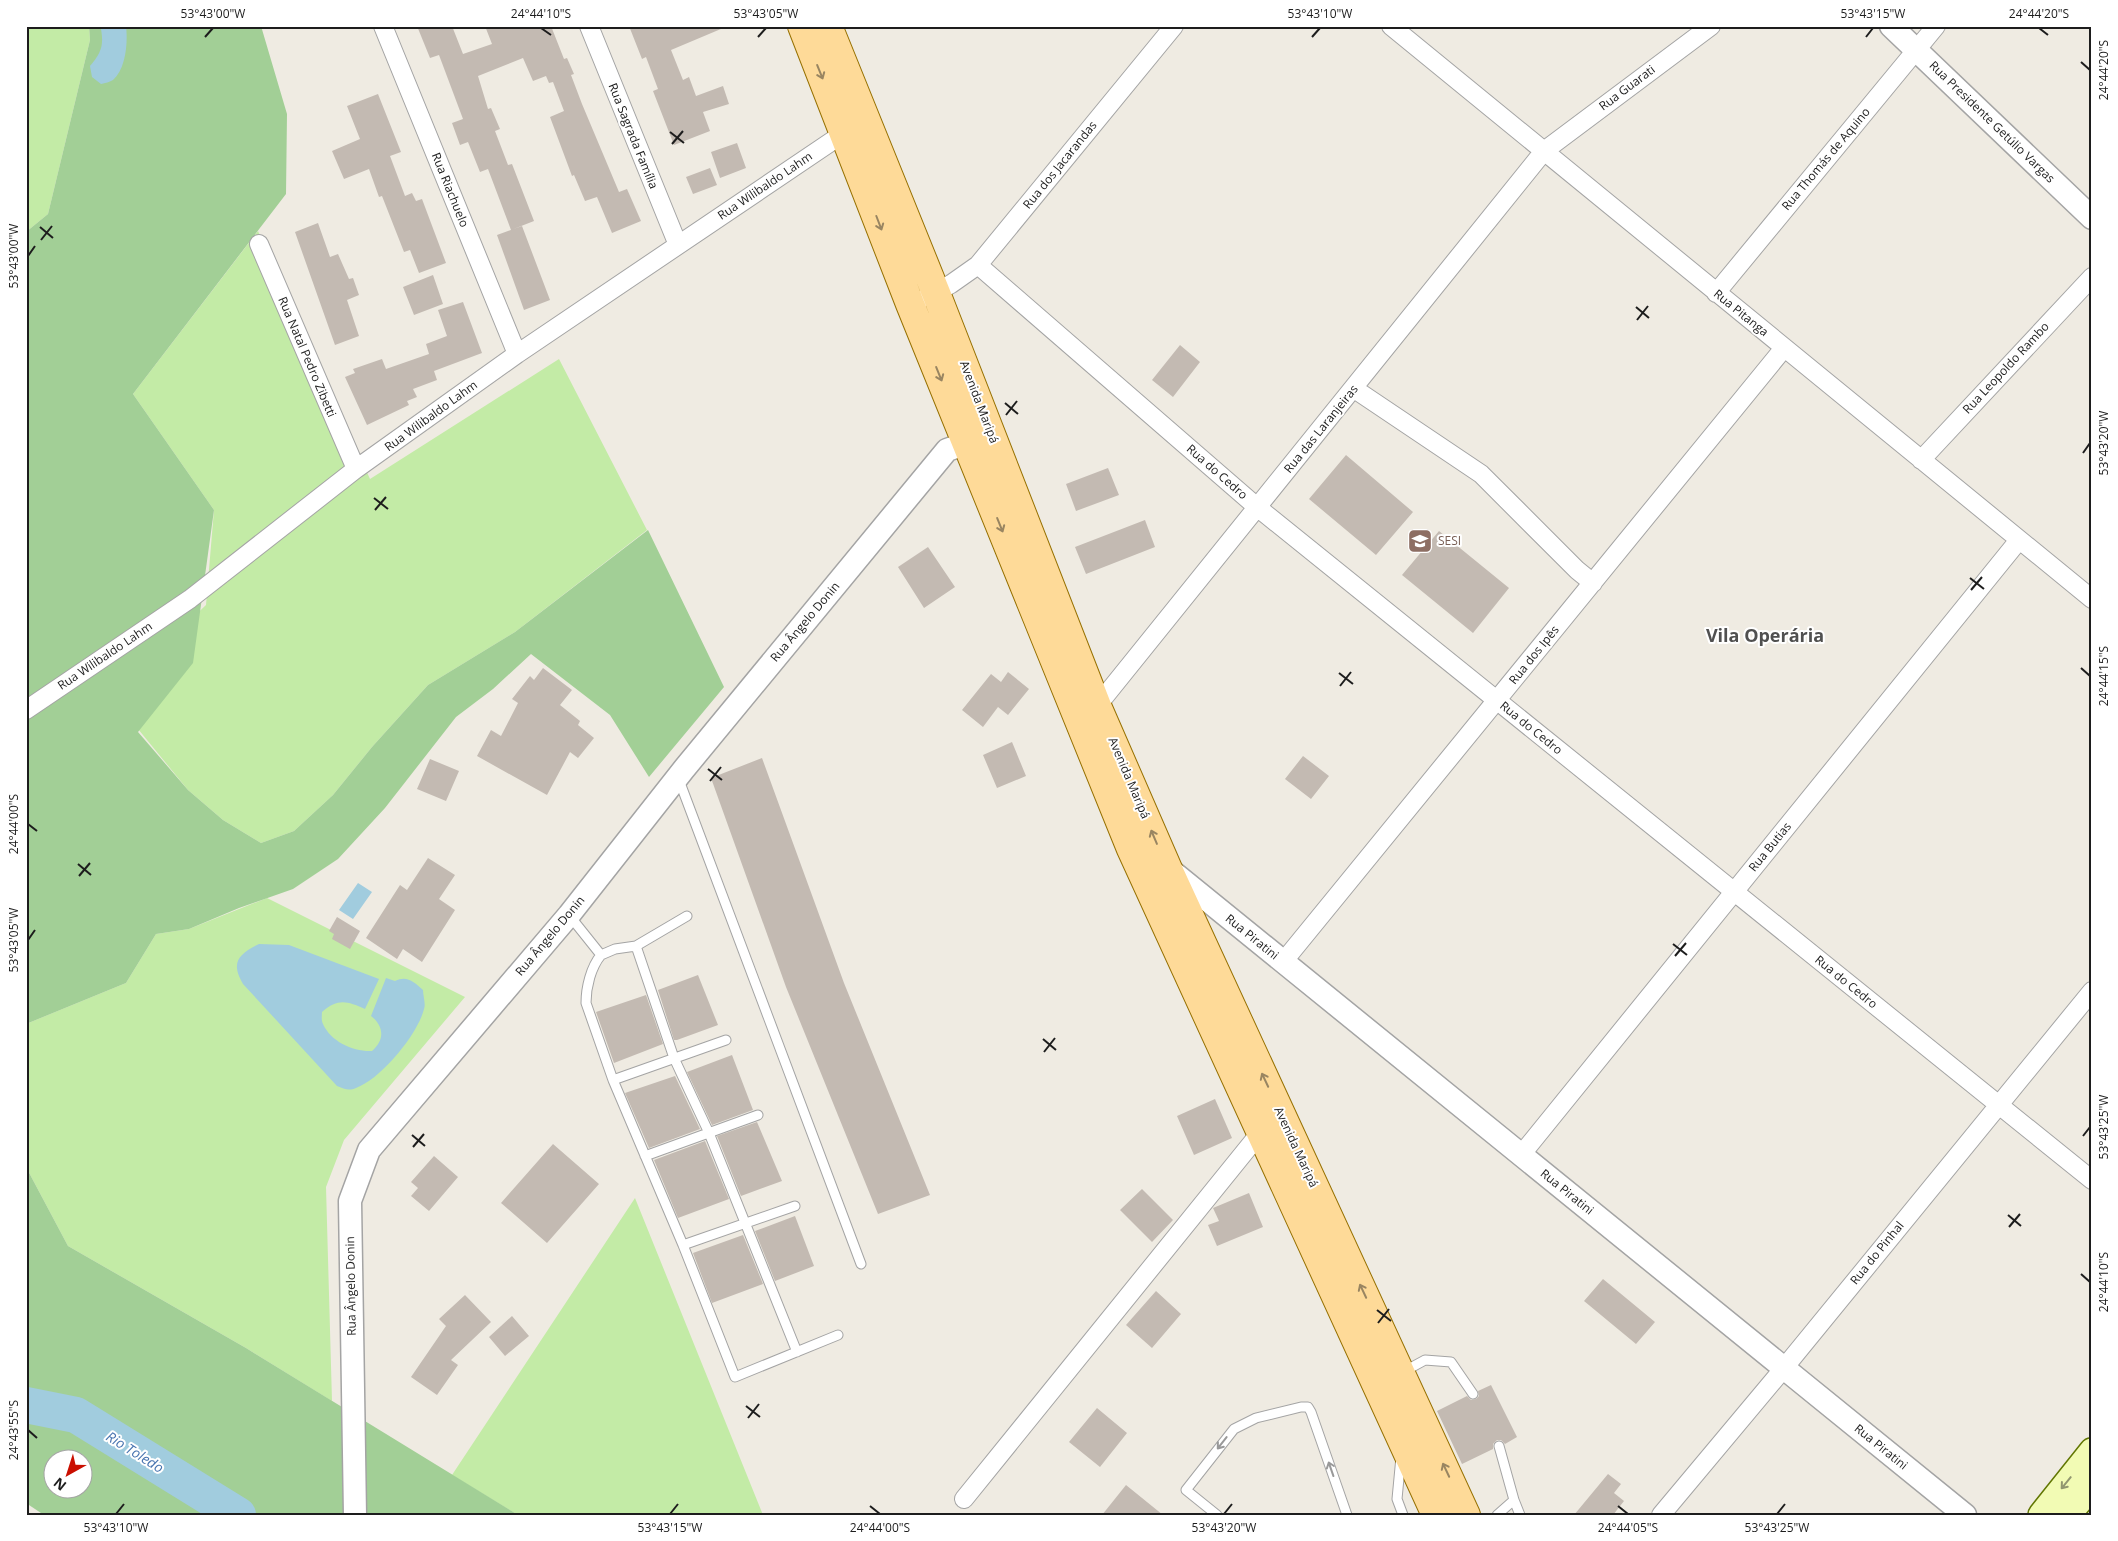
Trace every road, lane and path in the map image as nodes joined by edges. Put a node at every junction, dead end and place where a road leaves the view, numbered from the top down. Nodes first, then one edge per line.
1 (383, 26) edge
2 (589, 26) edge
3 (802, 26) edge
4 (828, 26) edge
5 (1174, 26) edge
6 (1391, 26) edge
7 (1711, 26) edge
8 (1891, 26) edge
9 (1936, 26) edge
10 (1916, 50) junction
11 (855, 128) junction
12 (1544, 151) junction
13 (2092, 218) edge
14 (259, 244) dead end
15 (678, 245) junction
16 (978, 265) junction
17 (2092, 277) edge
18 (1716, 292) junction
19 (936, 293) junction
20 (910, 304) junction
21 (1784, 348) junction
22 (518, 354) junction
23 (1354, 388) junction
24 (979, 439) junction
25 (1921, 460) junction
26 (356, 470) junction
27 (1258, 507) junction
28 (2019, 540) junction
29 (1593, 583) junction
30 (2092, 599) edge
31 (1497, 700) junction
32 (26, 710) edge
33 (1087, 710) junction
34 (678, 777) junction
35 (1168, 869) junction
36 (1143, 878) junction
37 (1734, 891) junction
38 (569, 915) junction
39 (687, 916) dead end
40 (1193, 924) junction
41 (1166, 929) junction
42 (636, 946) junction
43 (601, 955) junction
44 (1283, 962) junction
45 (2092, 990) edge
46 (726, 1040) dead end
47 (674, 1058) junction
48 (613, 1080) junction
49 (1998, 1105) junction
50 (758, 1115) dead end
51 (709, 1133) junction
52 (1260, 1133) junction
53 (1520, 1155) junction
54 (645, 1156) junction
55 (2092, 1180) edge
56 (795, 1206) dead end
57 (746, 1223) junction
58 (684, 1245) junction
59 (860, 1264) dead end
60 (838, 1335) dead end
61 (797, 1352) junction
62 (1784, 1368) junction
63 (1387, 1377) junction
64 (1473, 1394) dead end
65 (1403, 1444) junction
66 (1499, 1446) dead end
67 (2092, 1451) edge
68 (2092, 1486) edge
69 (964, 1499) dead end
70 (1514, 1500) junction
71 (355, 1515) edge
72 (1217, 1515) edge
73 (1347, 1515) edge
74 (1403, 1515) edge
75 (1436, 1515) edge
76 (1466, 1515) edge
77 (1498, 1515) edge
78 (1520, 1515) edge
79 (1661, 1515) edge
80 (1965, 1515) edge
81 (2041, 1515) edge
82 (2068, 1515) edge

1 - 22 street, Rua Riachuelo
2 - 15 street, Rua Sagrada Família
3 -> 11 main road, Avenida Maripá
4 - 11 main road, Avenida Maripá
5 - 16 street, Rua dos Jacarandas
6 - 12 street, Rua Pitanga
7 - 12 street, Rua Guarati
8 - 10 street, Rua Presidente Getúlio Vargas
9 - 10 street, Rua Thomás de Aquino
10 - 13 street, Rua Presidente Getúlio Vargas
10 - 18 street, Rua Thomás de Aquino
11 - 15 street, Rua Wilibaldo Lahm
11 - 19 main road, Avenida Maripá
11 -> 20 main road, Avenida Maripá
12 - 18 street, Rua Pitanga
12 - 23 street, Rua das Laranjeiras
14 - 26 street, Rua Natal Pedro Zibetti
15 - 22 street, Rua Wilibaldo Lahm
16 - 19 street, Rua dos Jacarandas
16 - 27 street, Rua do Cedro
17 - 25 street, Rua Leopoldo Rambo
18 - 21 street, Rua Pitanga
19 - 20 street, Rua dos Jacarandas
19 - 24 main road, Avenida Maripá
20 -> 24 main road, Avenida Maripá
21 - 25 street, Rua Pitanga
21 - 29 street, Rua dos Ipês
22 - 26 street, Rua Wilibaldo Lahm
23 - 27 street, Rua das Laranjeiras
23 - 29 street
24 - 33 main road, Avenida Maripá
24 - 34 street, Rua Ângelo Donin
25 - 28 street, Rua Pitanga
26 - 32 street, Rua Wilibaldo Lahm
27 - 31 street, Rua do Cedro
27 - 33 street, Rua das Laranjeiras
28 - 30 street, Rua Pitanga
28 - 37 street, Rua Butias
29 - 31 street, Rua dos Ipês
31 - 37 street, Rua do Cedro
31 - 44 street, Rua dos Ipês
35 -> 33 main road, Avenida Maripá
33 - 36 main road, Avenida Maripá
34 - 38 street, Rua Ângelo Donin
34 - 59 lane
35 - 36 street
35 - 40 main road, Avenida Maripá
35 - 44 street, Rua Piratini
36 - 41 main road, Avenida Maripá
37 - 49 street, Rua do Cedro
37 - 53 street, Rua Butias
38 - 43 lane
38 - 71 street, Rua Ângelo Donin
39 - 42 lane
40 - 41 main road
63 -> 40 main road, Avenida Maripá
41 - 52 main road, Avenida Maripá
42 - 43 lane
42 - 47 lane
43 - 48 lane
44 - 53 street, Rua Piratini
45 - 49 street, Rua do Pinhal
46 - 47 lane
47 - 48 lane
47 - 51 lane
48 - 54 lane
49 - 55 street, Rua do Cedro
49 - 62 street, Rua do Pinhal
50 - 51 lane
51 - 54 lane
51 - 57 lane
52 - 63 main road, Avenida Maripá
52 - 69 street
53 - 62 street, Rua Piratini
54 - 58 lane
56 - 57 lane
57 - 58 lane
57 - 61 lane
58 - 61 lane
60 - 61 lane
62 - 79 street, Rua do Pinhal
62 - 80 street, Rua Piratini
63 - 64 lane
63 - 65 main road, Avenida Maripá
76 -> 63 main road, Avenida Maripá
65 - 74 lane
65 - 75 main road, Avenida Maripá
66 - 70 lane
67 -> 81 main road
68 - 82 main road
70 - 77 lane
70 - 78 lane
73 -> 72 lane

